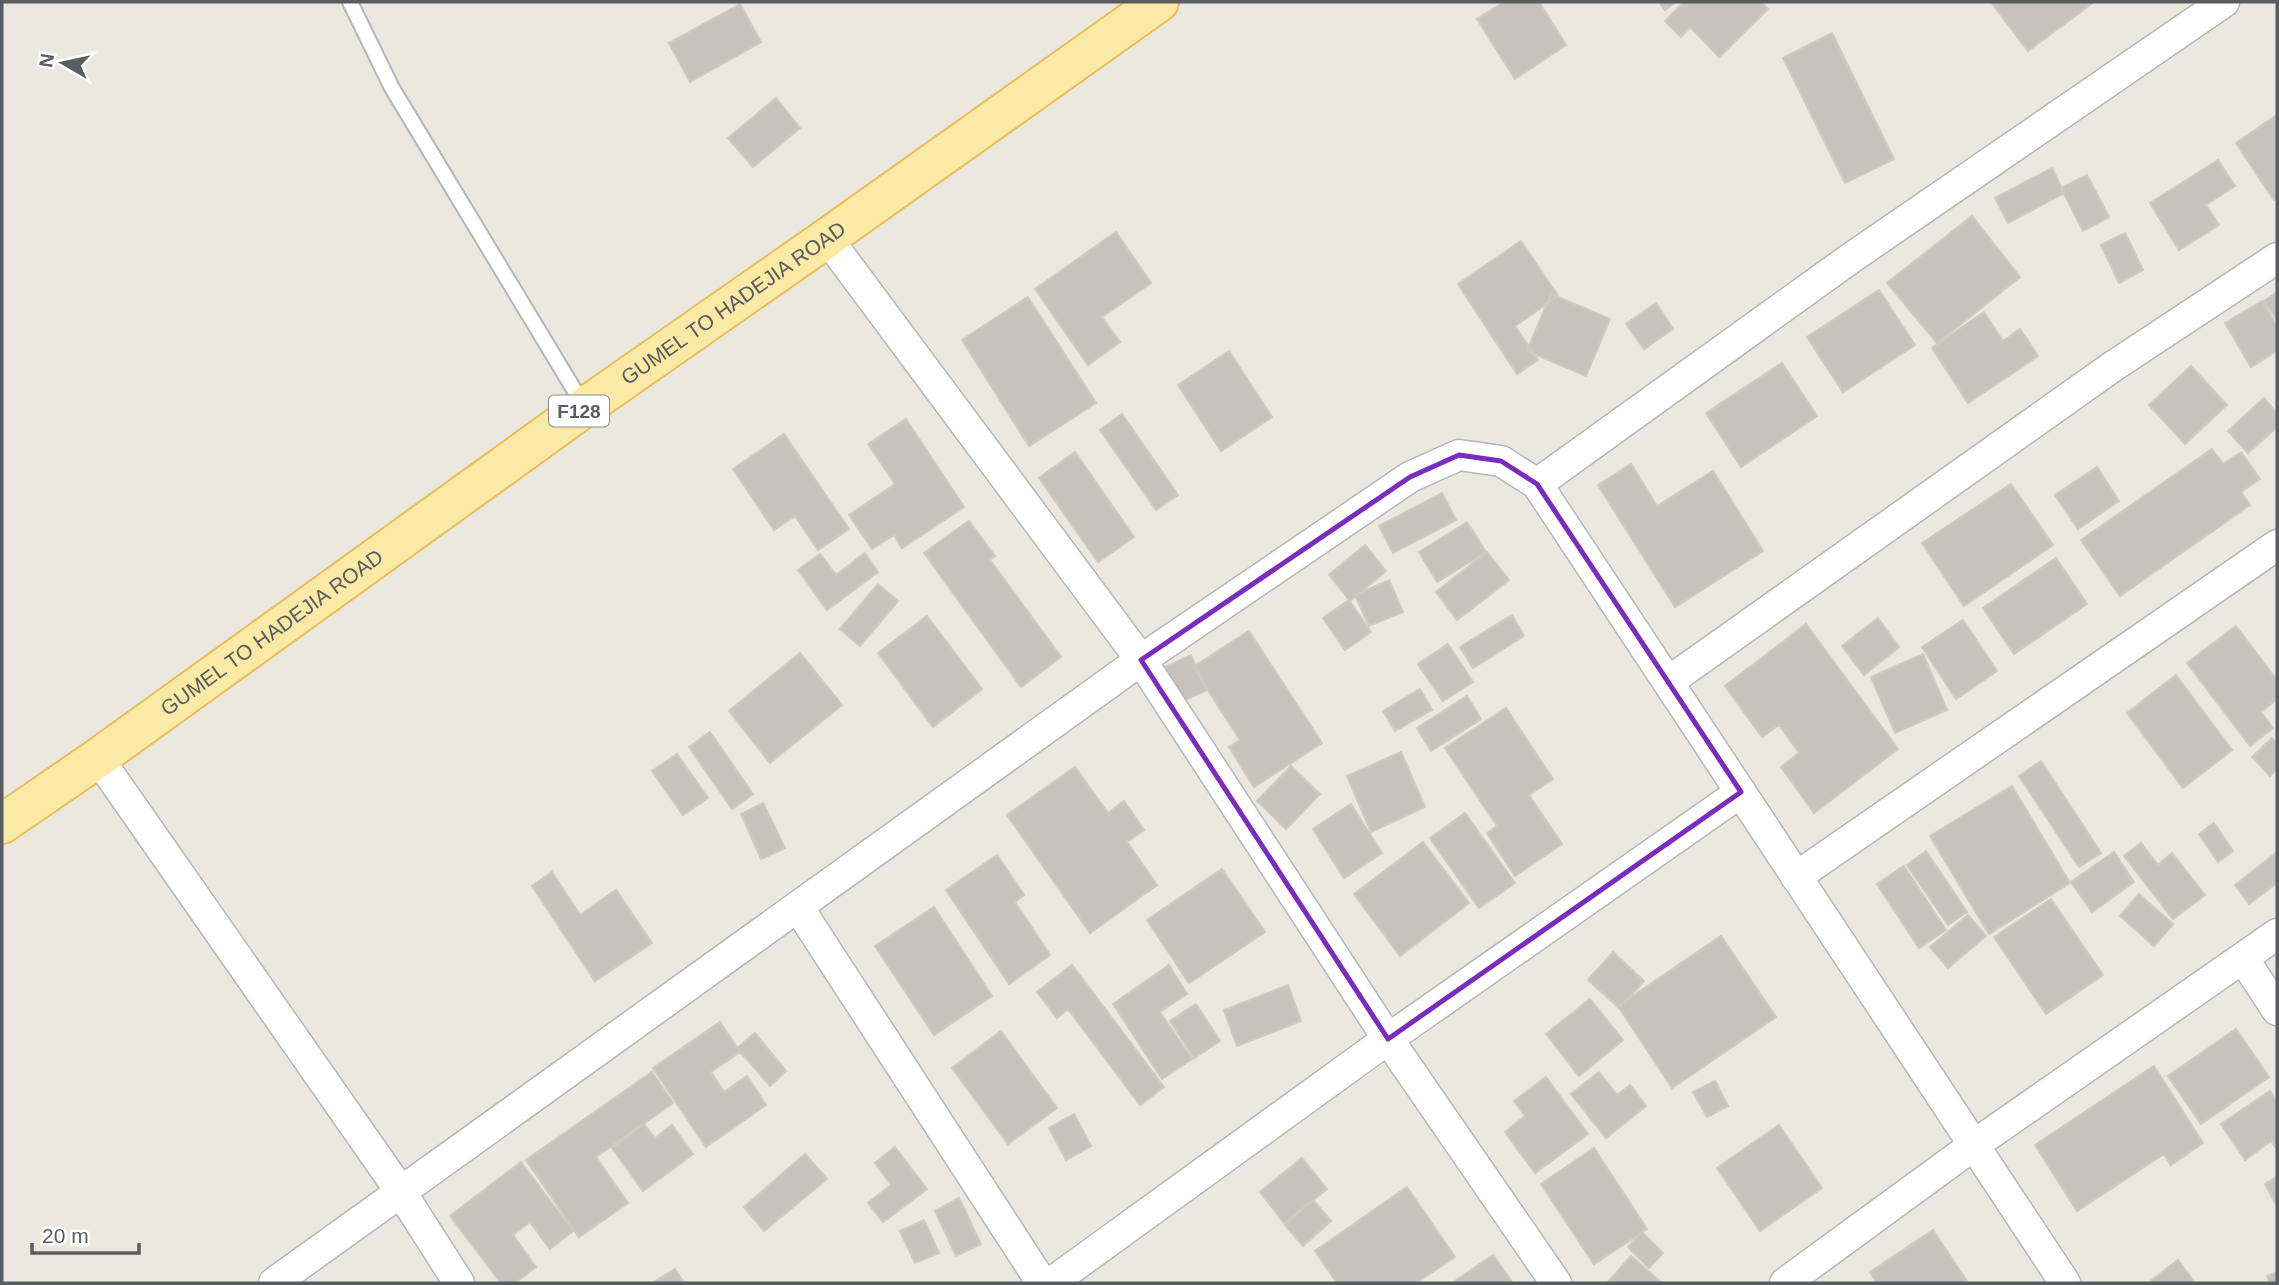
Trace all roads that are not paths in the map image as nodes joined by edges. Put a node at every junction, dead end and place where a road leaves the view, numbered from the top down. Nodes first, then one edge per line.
1 (350, 2) edge
2 (1159, 2) edge
3 (2224, 2) edge
4 (827, 238) junction
5 (2277, 258) edge
6 (585, 407) junction
7 (1537, 484) junction
8 (2277, 545) edge
9 (1141, 660) junction
10 (1668, 682) junction
11 (98, 758) junction
12 (1741, 792) junction
13 (2, 824) edge
14 (1797, 877) junction
15 (798, 907) junction
16 (2277, 934) edge
17 (2243, 958) junction
18 (2277, 1010) edge
19 (1388, 1040) junction
20 (1974, 1145) junction
21 (401, 1192) junction
22 (274, 1283) edge
23 (459, 1283) edge
24 (1042, 1283) edge
25 (1051, 1283) edge
26 (1556, 1283) edge
27 (1785, 1283) edge
28 (2065, 1283) edge

1 - 6 lane
2 - 4 main road, GUMEL TO HADEJIA ROAD / F128
3 - 7 street
4 - 6 main road, GUMEL TO HADEJIA ROAD / F128
4 - 9 street
5 - 10 street
6 - 11 main road, GUMEL TO HADEJIA ROAD / F128
7 - 9 street
7 - 10 street
8 - 14 street
9 - 15 street
9 - 19 street
10 - 12 street
11 - 13 main road, GUMEL TO HADEJIA ROAD / F128
11 - 21 street
12 - 14 street
12 - 19 street
14 - 20 street
15 - 21 street
15 - 24 street
16 - 17 street
17 - 18 street
17 - 20 street
19 - 25 street
19 - 26 street
20 - 27 street
20 - 28 street
21 - 22 street
21 - 23 street

